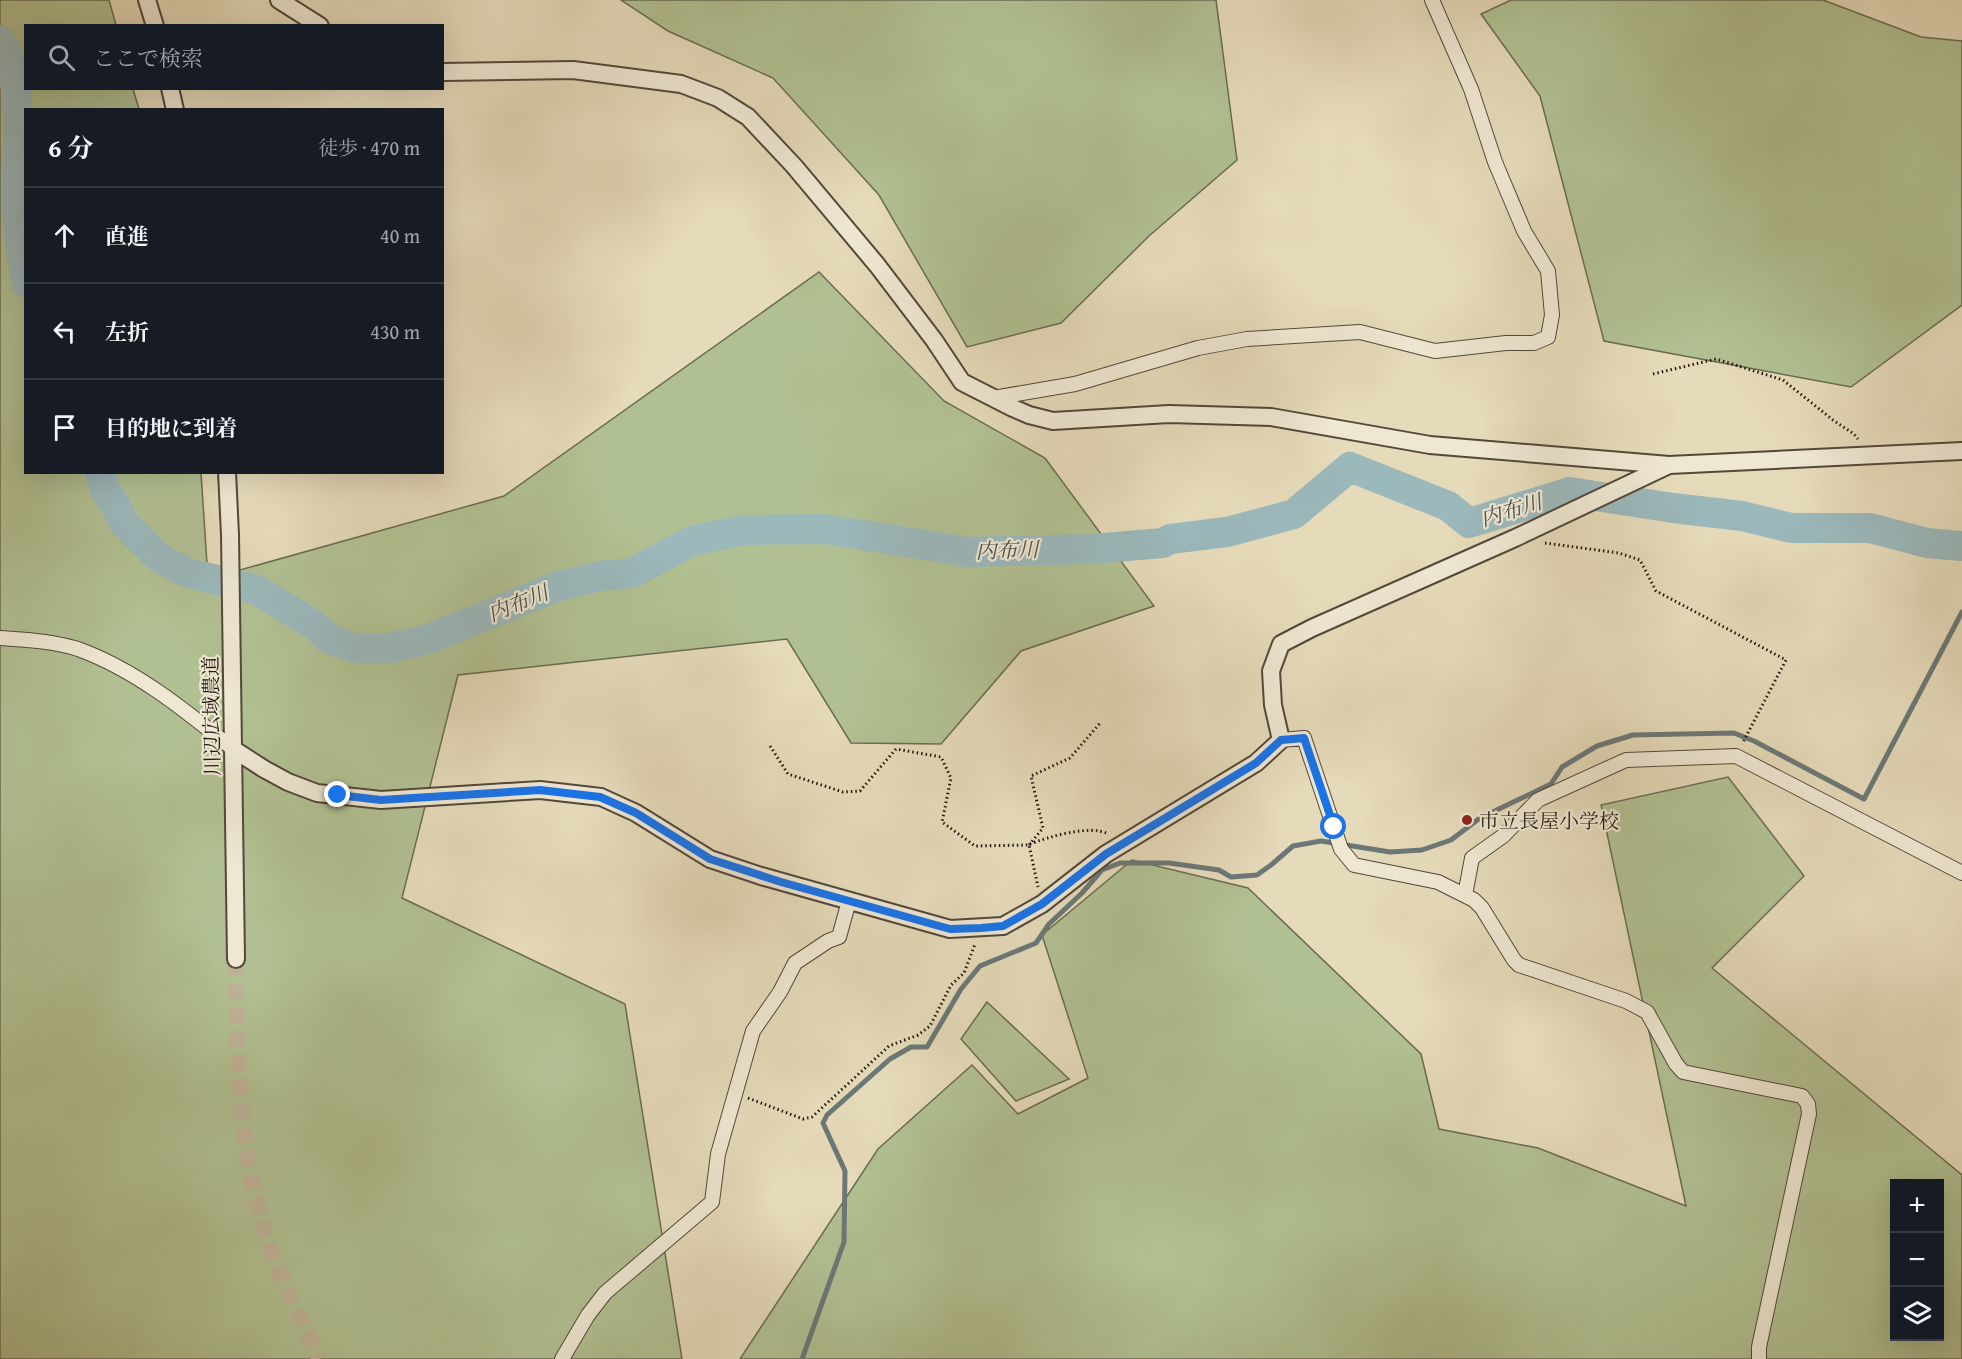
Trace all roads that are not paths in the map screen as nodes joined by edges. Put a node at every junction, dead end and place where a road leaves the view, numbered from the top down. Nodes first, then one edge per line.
1 (147, 0) edge
2 (279, 0) edge
3 (1432, 0) edge
4 (154, 24) edge
5 (317, 24) edge
6 (444, 72) edge
7 (170, 90) edge
8 (175, 108) edge
9 (993, 398) junction
10 (1962, 452) edge
11 (1669, 465) junction
12 (227, 474) edge
13 (0, 638) edge
14 (1281, 740) junction
15 (233, 749) junction
16 (1962, 873) edge
17 (1465, 895) junction
18 (849, 901) junction
19 (237, 959) tunnel mouth
20 (562, 1359) edge
21 (1760, 1359) edge

1 - 4 street
2 - 5 street
3 - 9 street
6 - 9 street
7 - 8 street
9 - 11 street
10 - 11 street
11 - 14 street
12 - 15 street, 川辺広域農道
13 - 15 street
14 - 17 street
14 - 18 street
15 - 18 street
15 - 19 street, 川辺広域農道
16 - 17 street
17 - 21 street
18 - 20 street

